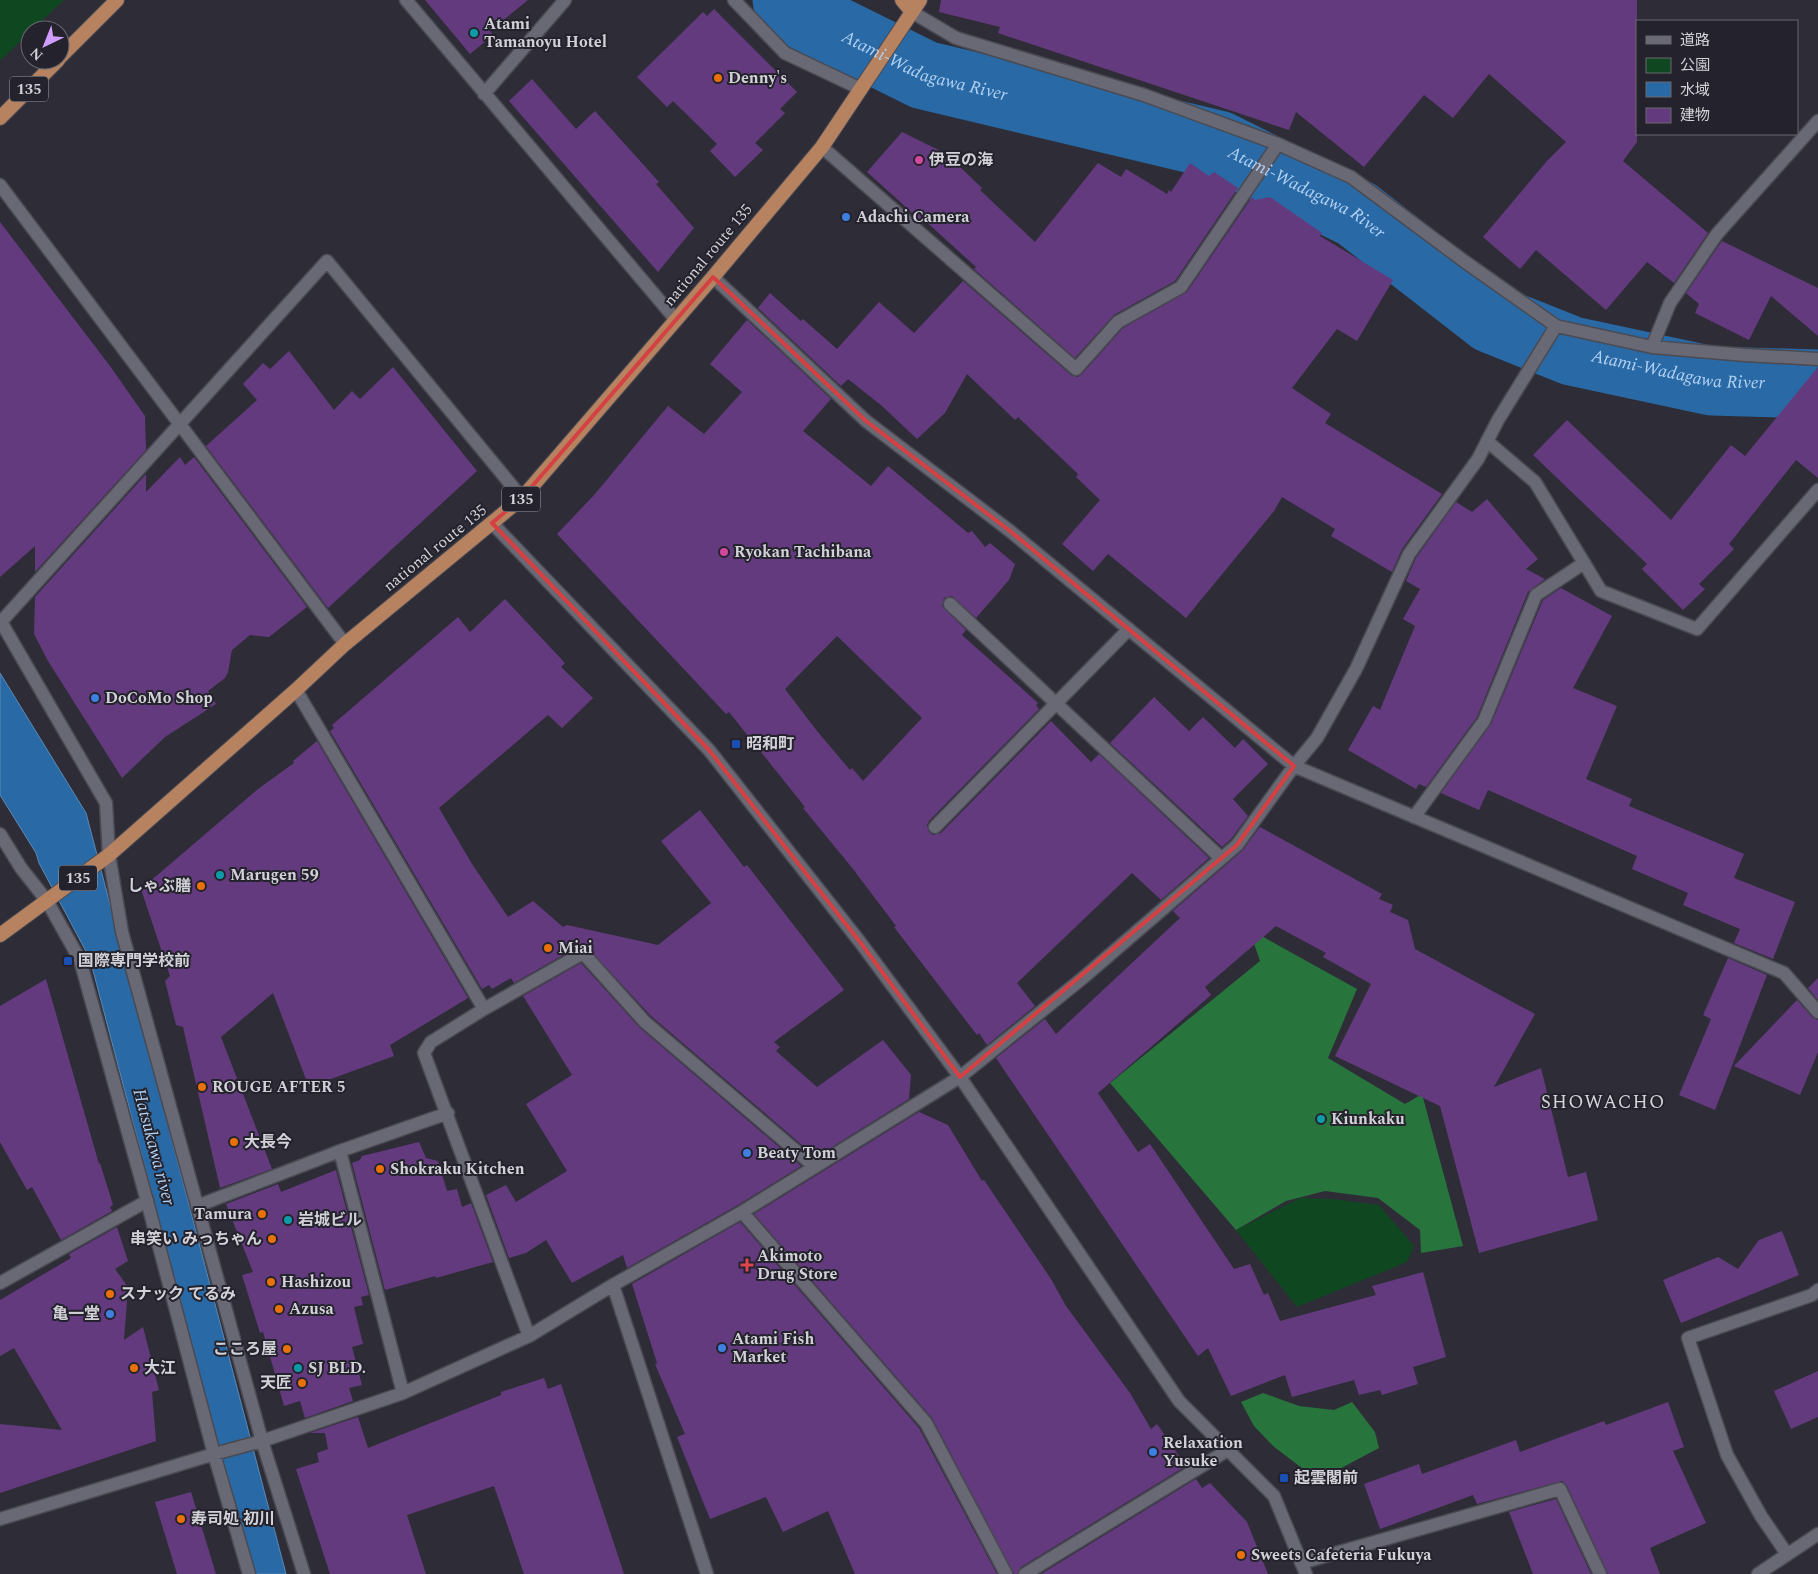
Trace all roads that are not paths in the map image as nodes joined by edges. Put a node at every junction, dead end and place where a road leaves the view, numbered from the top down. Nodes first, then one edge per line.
1 (117, 0) edge
2 (406, 0) edge
3 (565, 0) edge
4 (734, 0) edge
5 (902, 0) edge
6 (920, 0) edge
7 (912, 12) junction
8 (70, 48) edge
9 (48, 70) edge
10 (864, 84) junction
11 (484, 94) junction
12 (0, 118) edge
13 (1818, 121) edge
14 (822, 147) junction
15 (1274, 149) junction
16 (0, 185) edge
17 (713, 278) junction
18 (676, 320) junction
19 (1556, 326) junction
20 (1652, 346) junction
21 (1818, 359) edge
22 (179, 425) junction
23 (1487, 441) junction
24 (1818, 490) edge
25 (522, 498) junction
26 (492, 523) junction
27 (1584, 563) junction
28 (950, 604) dead end
29 (0, 622) edge
30 (1129, 629) junction
31 (345, 644) junction
32 (296, 690) junction
33 (1056, 704) junction
34 (1294, 766) junction
35 (1414, 817) junction
36 (935, 827) dead end
37 (0, 834) edge
38 (109, 855) junction
39 (1222, 858) junction
40 (47, 901) junction
41 (0, 935) edge
42 (484, 1009) junction
43 (1818, 1012) edge
44 (960, 1077) junction
45 (448, 1113) junction
46 (340, 1151) junction
47 (815, 1167) junction
48 (147, 1201) junction
49 (197, 1206) junction
50 (742, 1212) junction
51 (0, 1283) edge
52 (613, 1285) junction
53 (1818, 1290) edge
54 (529, 1336) junction
55 (403, 1393) junction
56 (262, 1441) junction
57 (1228, 1450) junction
58 (214, 1454) junction
59 (0, 1519) edge
60 (1818, 1534) edge
61 (1787, 1554) junction
62 (1304, 1569) edge
63 (249, 1574) edge
64 (304, 1574) edge
65 (707, 1574) edge
66 (1006, 1574) edge
67 (1025, 1574) edge
68 (1600, 1574) edge
69 (1758, 1574) edge

1 - 8 highway, 135
2 - 11 street
3 - 11 street
4 - 10 street
5 - 7 highway
6 - 7 highway, 135
7 - 10 highway, 135
7 - 15 street
9 - 12 highway, 135
10 - 14 highway, national route 135 / 135
11 - 18 street
13 - 20 street
14 - 15 street
14 - 17 highway, national route 135 / 135
15 - 19 street
16 - 22 street
17 - 18 highway, national route 135 / 135
17 - 30 street
18 - 25 highway, national route 135 / 135
19 - 20 street
19 - 23 street
20 - 21 street
22 - 25 street
22 - 29 street
22 - 31 street
23 - 27 street
23 - 34 street
24 - 27 street
25 - 26 highway, national route 135 / 135
26 - 31 highway, national route 135 / 135
26 - 44 street
27 - 35 street
28 - 33 street
29 - 38 street
30 - 33 street
30 - 34 street
31 - 32 highway, national route 135 / 135
32 - 38 highway, national route 135 / 135
32 - 42 street
33 - 36 street
33 - 39 street
34 - 35 street
34 - 39 street
35 - 43 street
37 - 40 street
38 - 40 highway, national route 135 / 135
38 - 49 street
39 - 44 street
40 - 41 highway, national route 135 / 135
40 - 48 street
42 - 45 street
42 - 47 street
44 - 47 street
44 - 57 street
45 - 46 street
45 - 54 street
46 - 49 street
46 - 55 street
47 - 50 street
48 - 51 street
48 - 58 street
49 - 56 street
50 - 52 street
50 - 66 street
52 - 54 street
52 - 65 street
53 - 61 street
54 - 55 street
55 - 56 street
56 - 58 street
56 - 64 street
57 - 62 street
57 - 67 street
58 - 59 street
58 - 63 street
60 - 61 street
61 - 69 street
62 - 68 street

